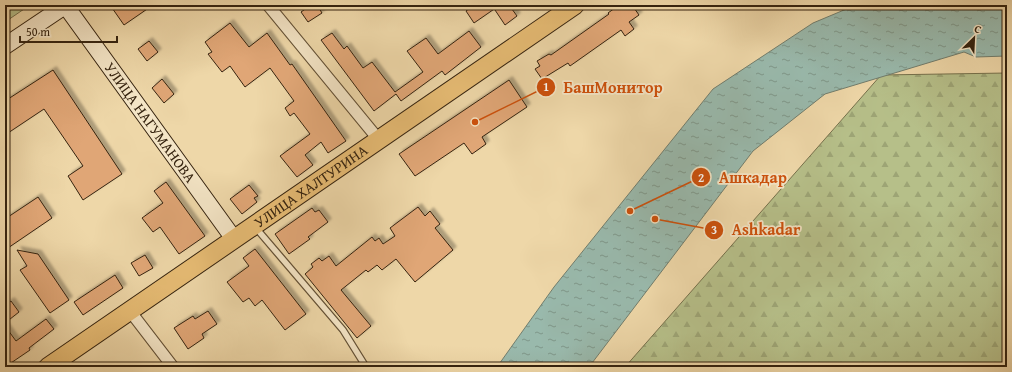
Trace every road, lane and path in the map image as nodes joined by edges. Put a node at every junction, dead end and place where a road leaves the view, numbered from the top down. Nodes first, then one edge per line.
1 (65, 5) edge
2 (268, 5) edge
3 (575, 5) edge
4 (5, 46) edge
5 (379, 140) junction
6 (254, 226) junction
7 (234, 240) junction
8 (130, 311) junction
9 (48, 367) edge
10 (173, 367) edge
11 (366, 367) edge

1 - 4 main road
1 - 7 main road, УЛИЦА НАГУМАНОВА
2 - 5 street
3 - 5 main road, УЛИЦА ХАЛТУРИНА
5 - 6 main road, УЛИЦА ХАЛТУРИНА
6 - 7 main road, УЛИЦА ХАЛТУРИНА
6 - 11 lane
7 - 8 main road, УЛИЦА ХАЛТУРИНА
8 - 9 main road, УЛИЦА ХАЛТУРИНА
8 - 10 street

